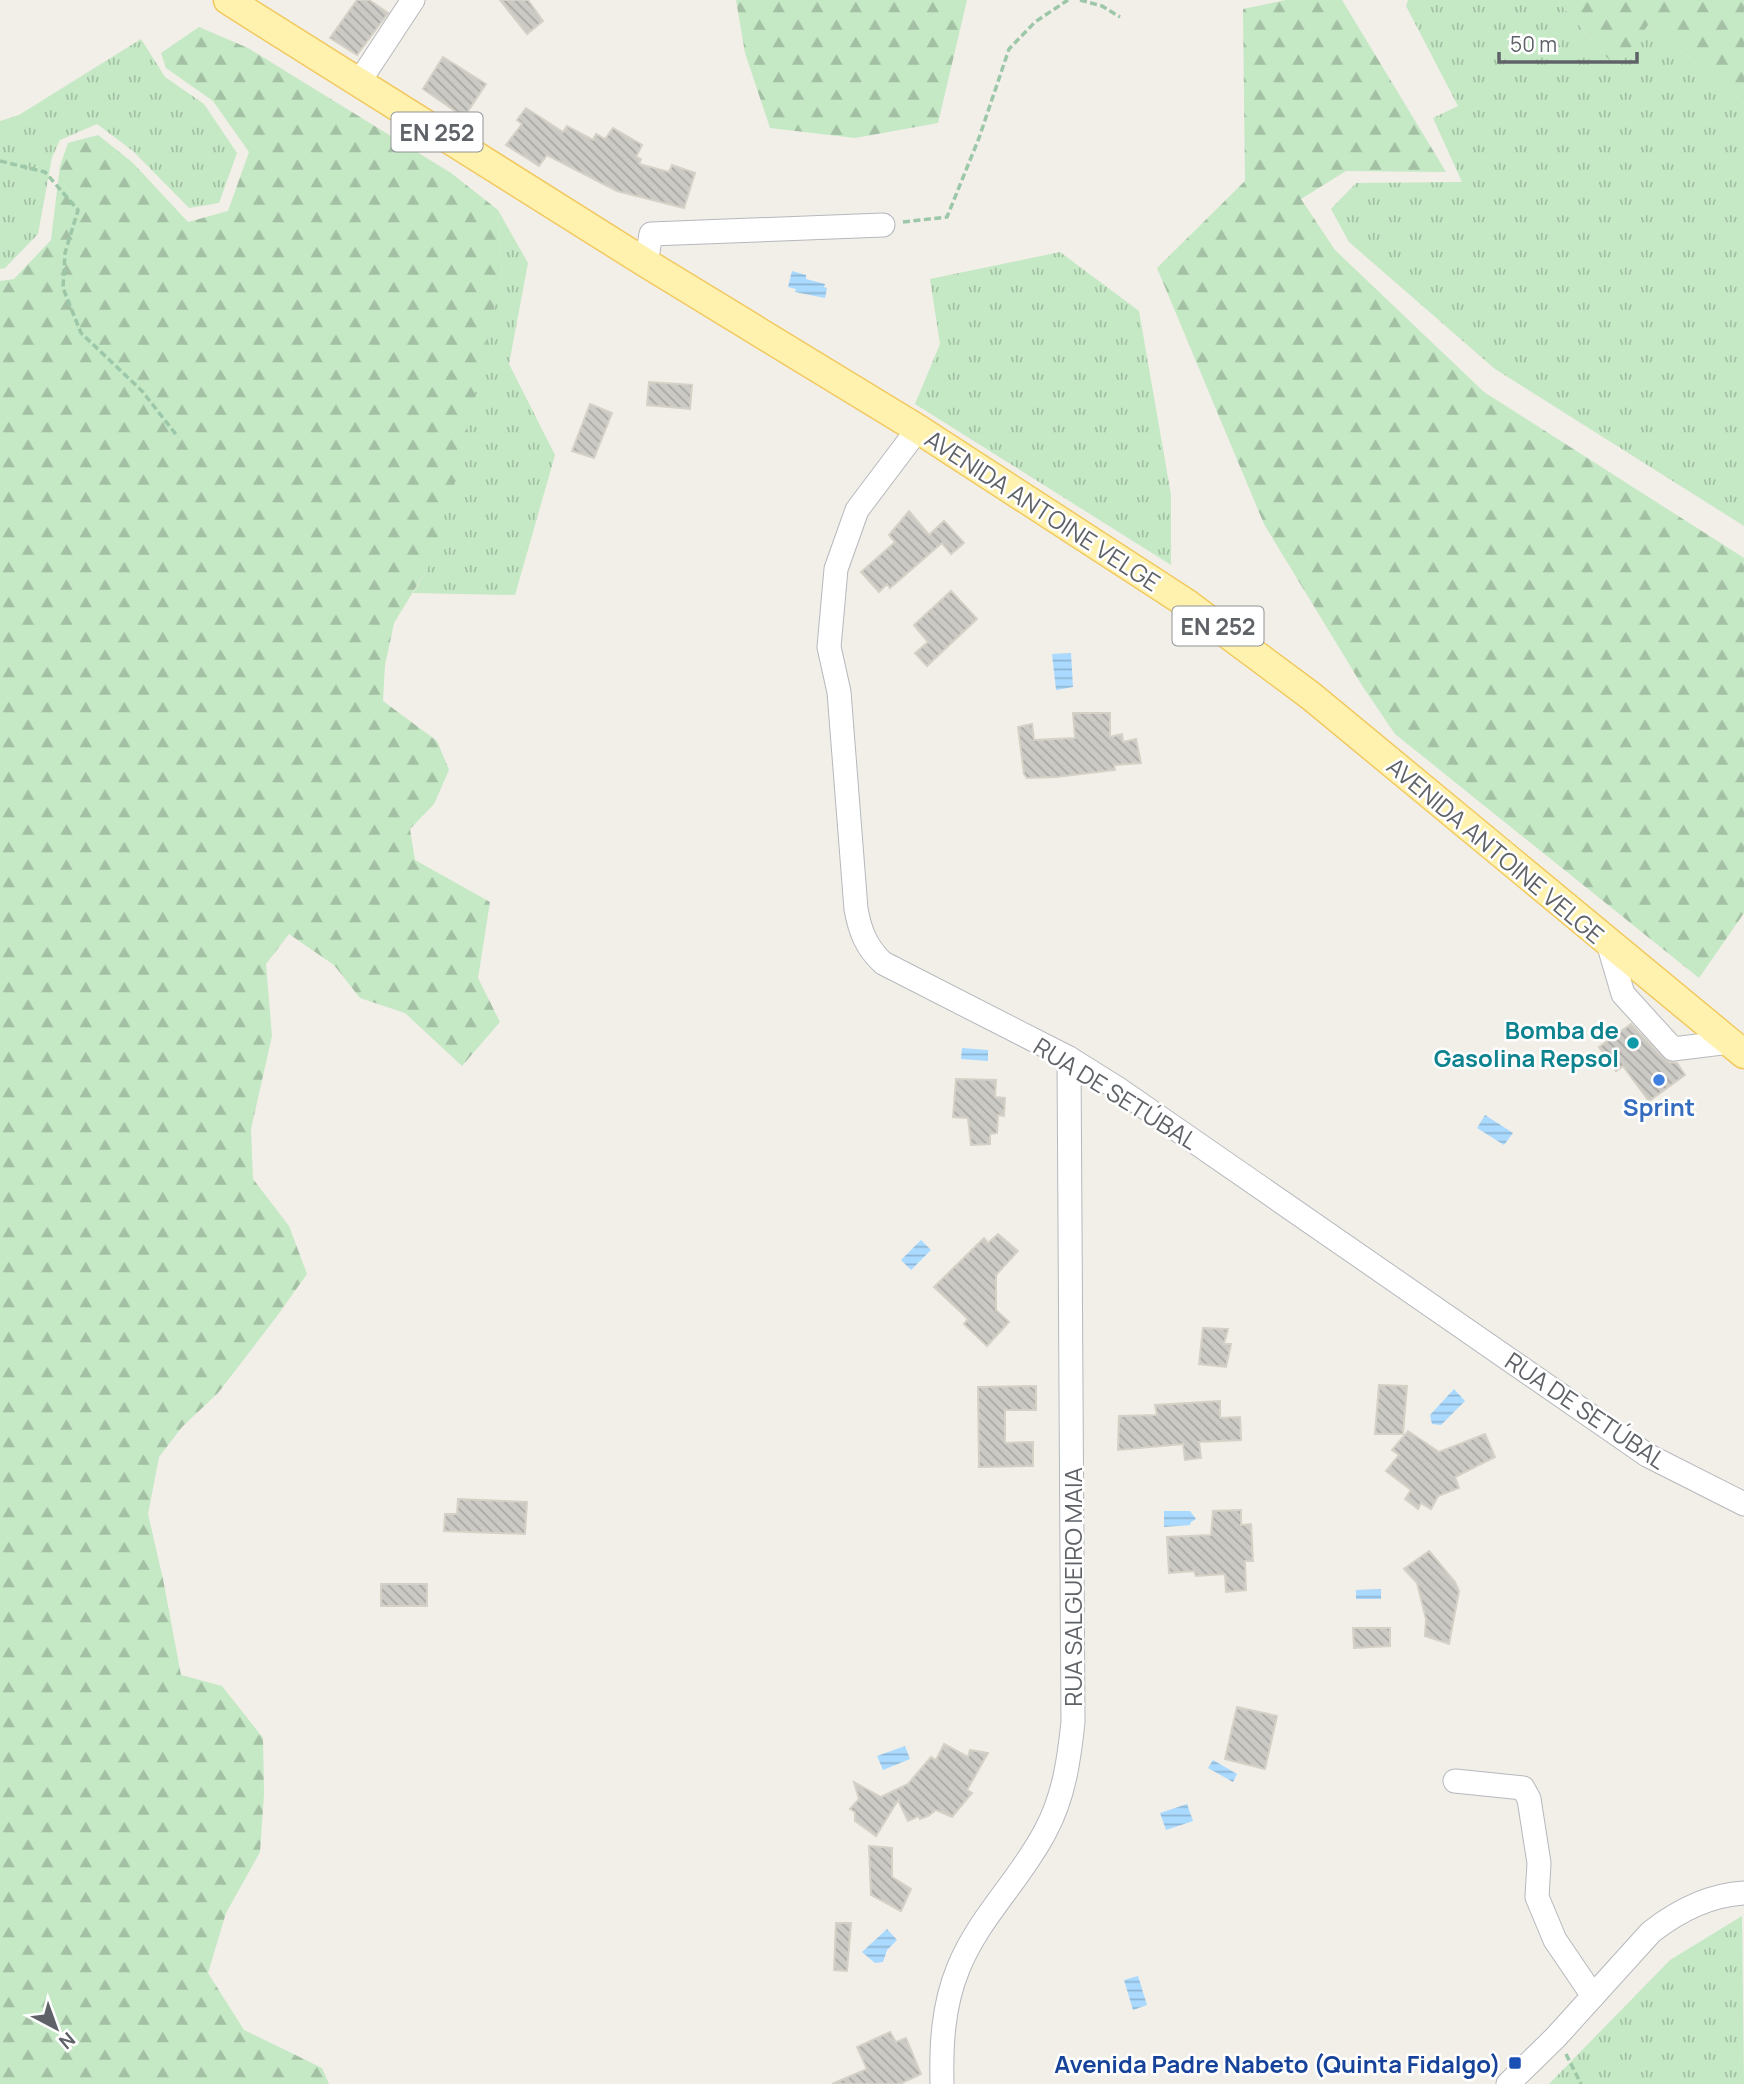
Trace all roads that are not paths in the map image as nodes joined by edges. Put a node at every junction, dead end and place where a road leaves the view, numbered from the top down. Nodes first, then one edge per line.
1 (228, 0) edge
2 (413, 0) edge
3 (359, 82) junction
4 (883, 225) road end
5 (646, 263) junction
6 (918, 429) junction
7 (1608, 943) junction
8 (1737, 1048) edge
9 (1069, 1058) junction
10 (1744, 1504) edge
11 (1455, 1782) dead end
12 (1744, 1893) edge
13 (1593, 1996) junction
14 (942, 2084) edge
15 (1508, 2084) edge

1 - 3 main road, EN 252
2 - 3 street
3 - 5 main road, EN 252
4 - 5 street
5 - 6 main road, AVENIDA ANTOINE VELGE / EN 252
6 - 7 main road, AVENIDA ANTOINE VELGE / EN 252
6 - 9 street, RUA DE SETÚBAL
7 - 8 main road, AVENIDA ANTOINE VELGE / EN 252
7 - 8 street
9 - 10 street, RUA DE SETÚBAL
9 - 14 street, RUA SALGUEIRO MAIA
11 - 13 street
12 - 13 street
13 - 15 street

